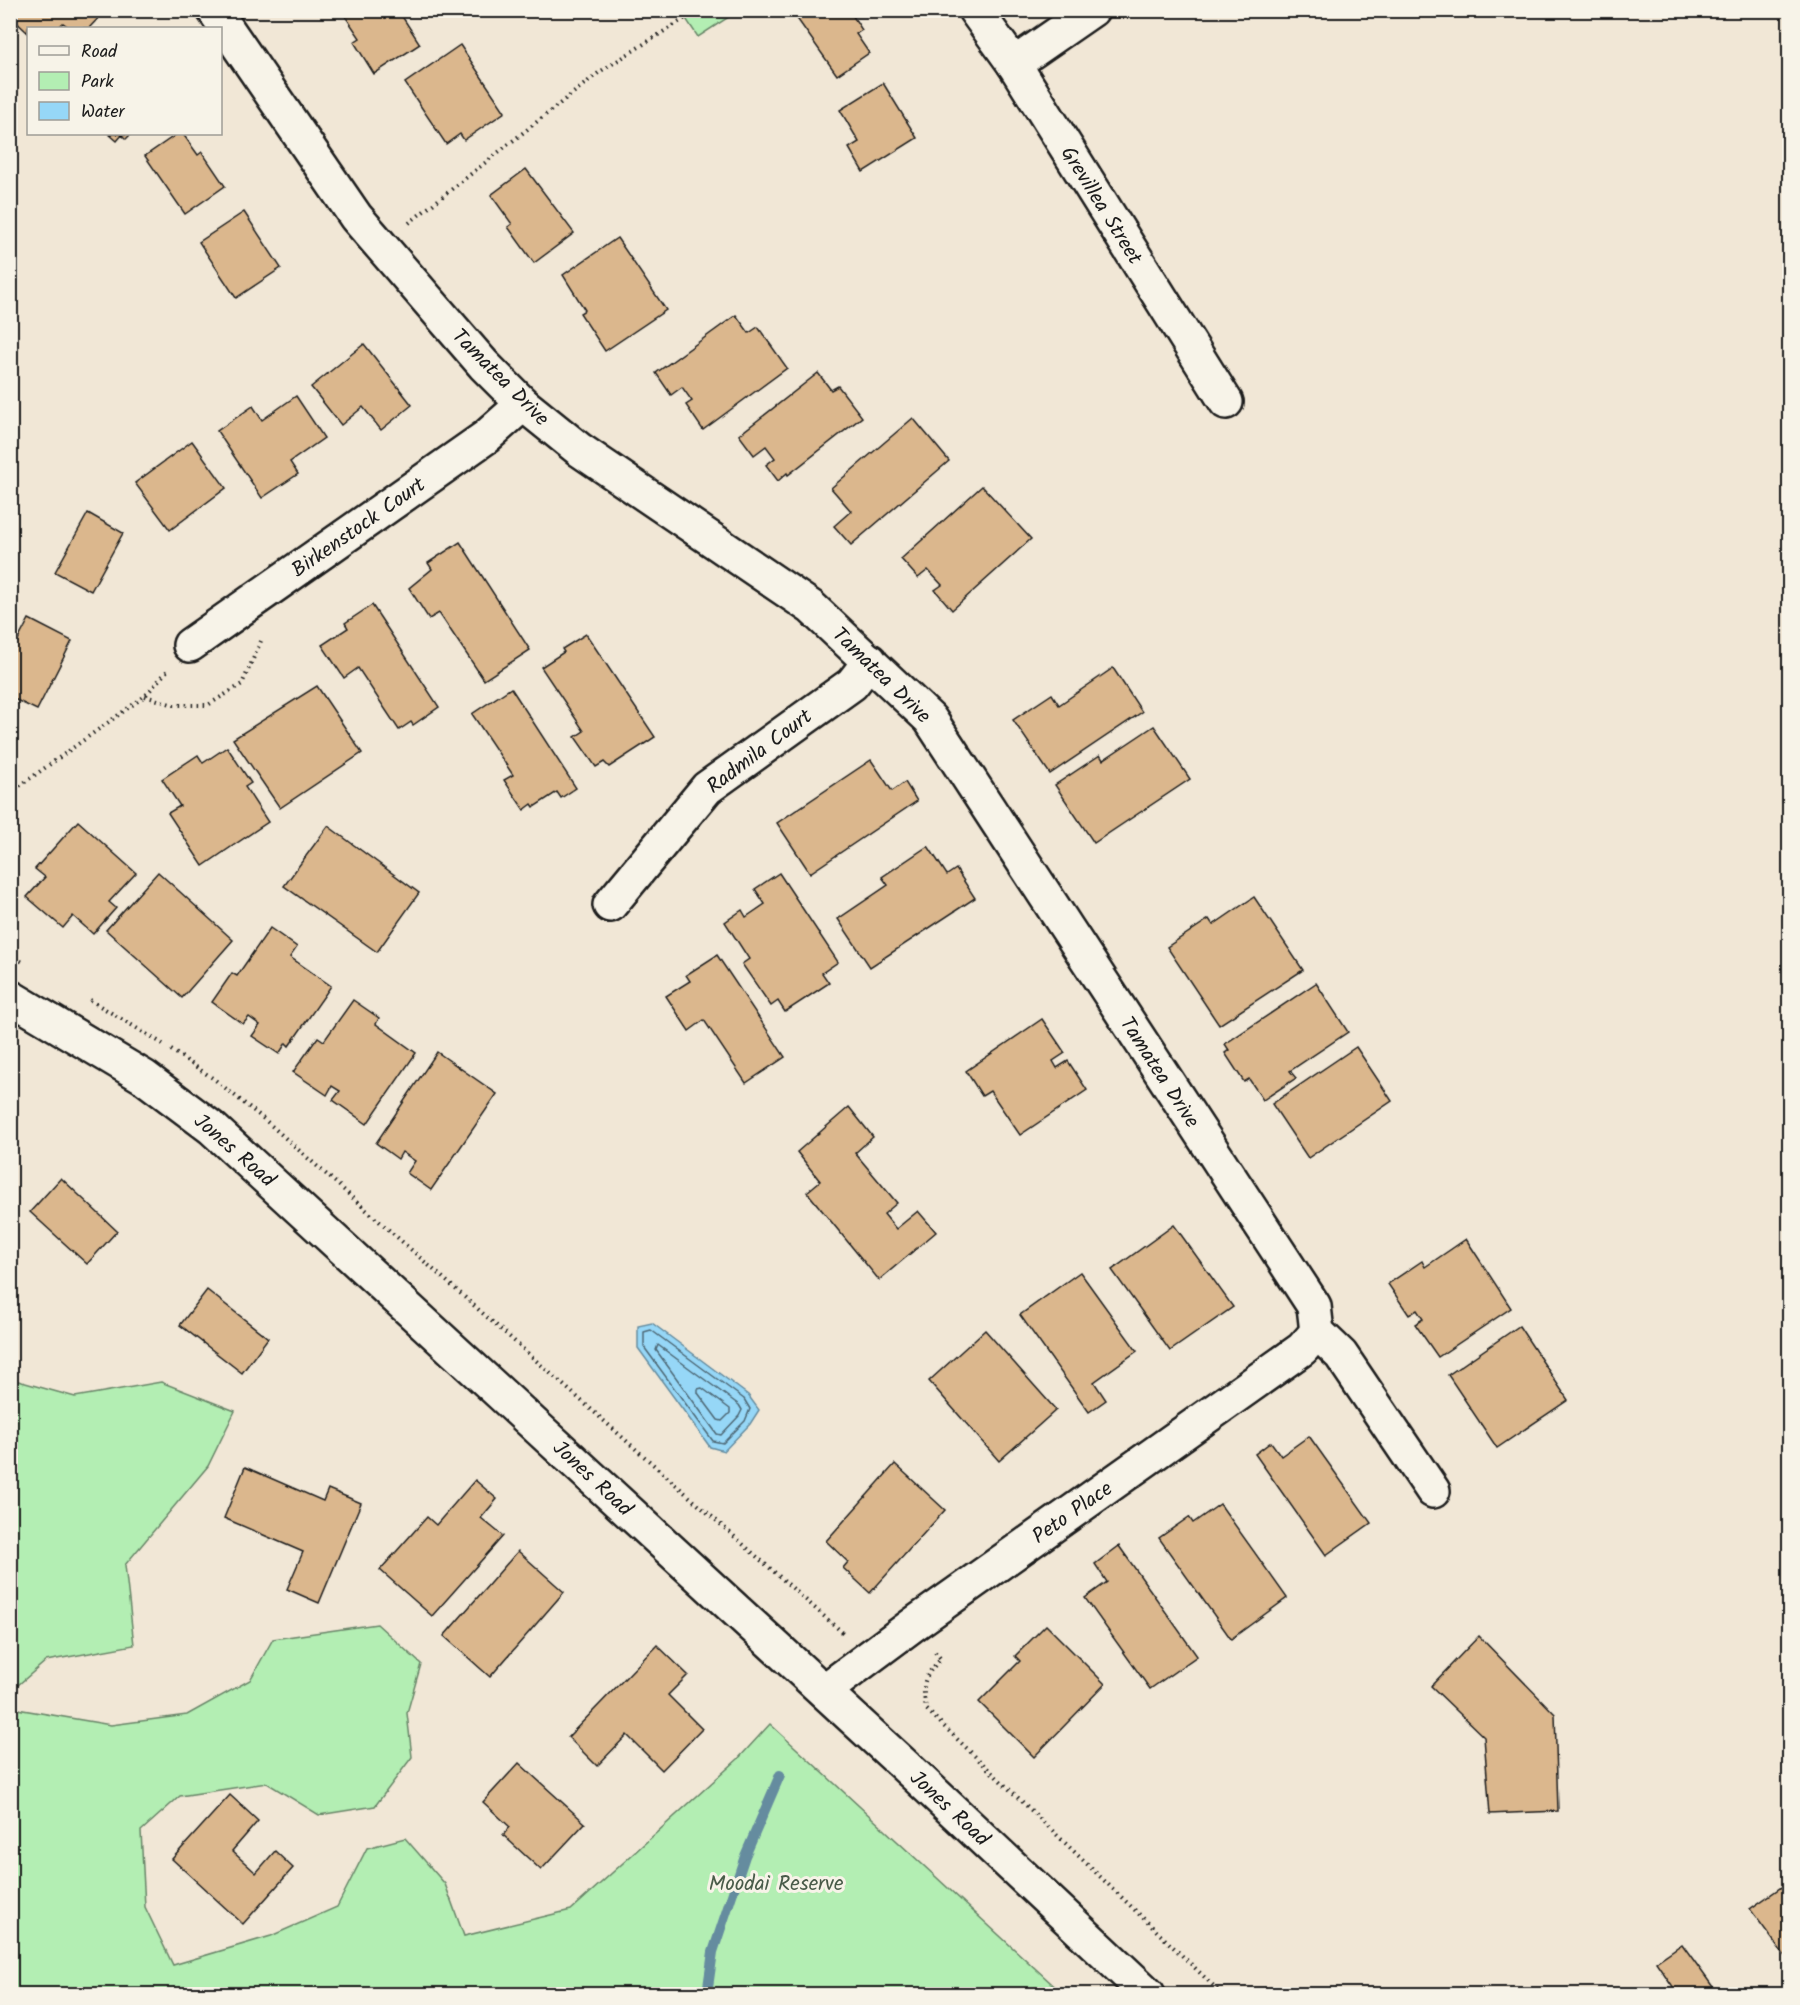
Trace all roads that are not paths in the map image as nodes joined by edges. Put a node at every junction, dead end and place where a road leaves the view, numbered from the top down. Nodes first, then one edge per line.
1 (214, 10) edge
2 (975, 10) edge
3 (1092, 10) edge
4 (1014, 64) junction
5 (1226, 402) dead end
6 (523, 404) junction
7 (190, 645) road end
8 (870, 661) junction
9 (610, 905) dead end
10 (10, 997) edge
11 (1317, 1332) junction
12 (1433, 1491) dead end
13 (824, 1691) junction
14 (1148, 1995) edge

1 - 6 street, Tamatea Drive
2 - 4 street, Grevillea Street
3 - 4 street
4 - 5 street, Grevillea Street
6 - 7 street, Birkenstock Court
6 - 8 street, Tamatea Drive
8 - 9 street, Radmila Court
8 - 11 street, Tamatea Drive
10 - 13 street, Jones Road
11 - 12 street
11 - 13 street, Peto Place
13 - 14 street, Jones Road

